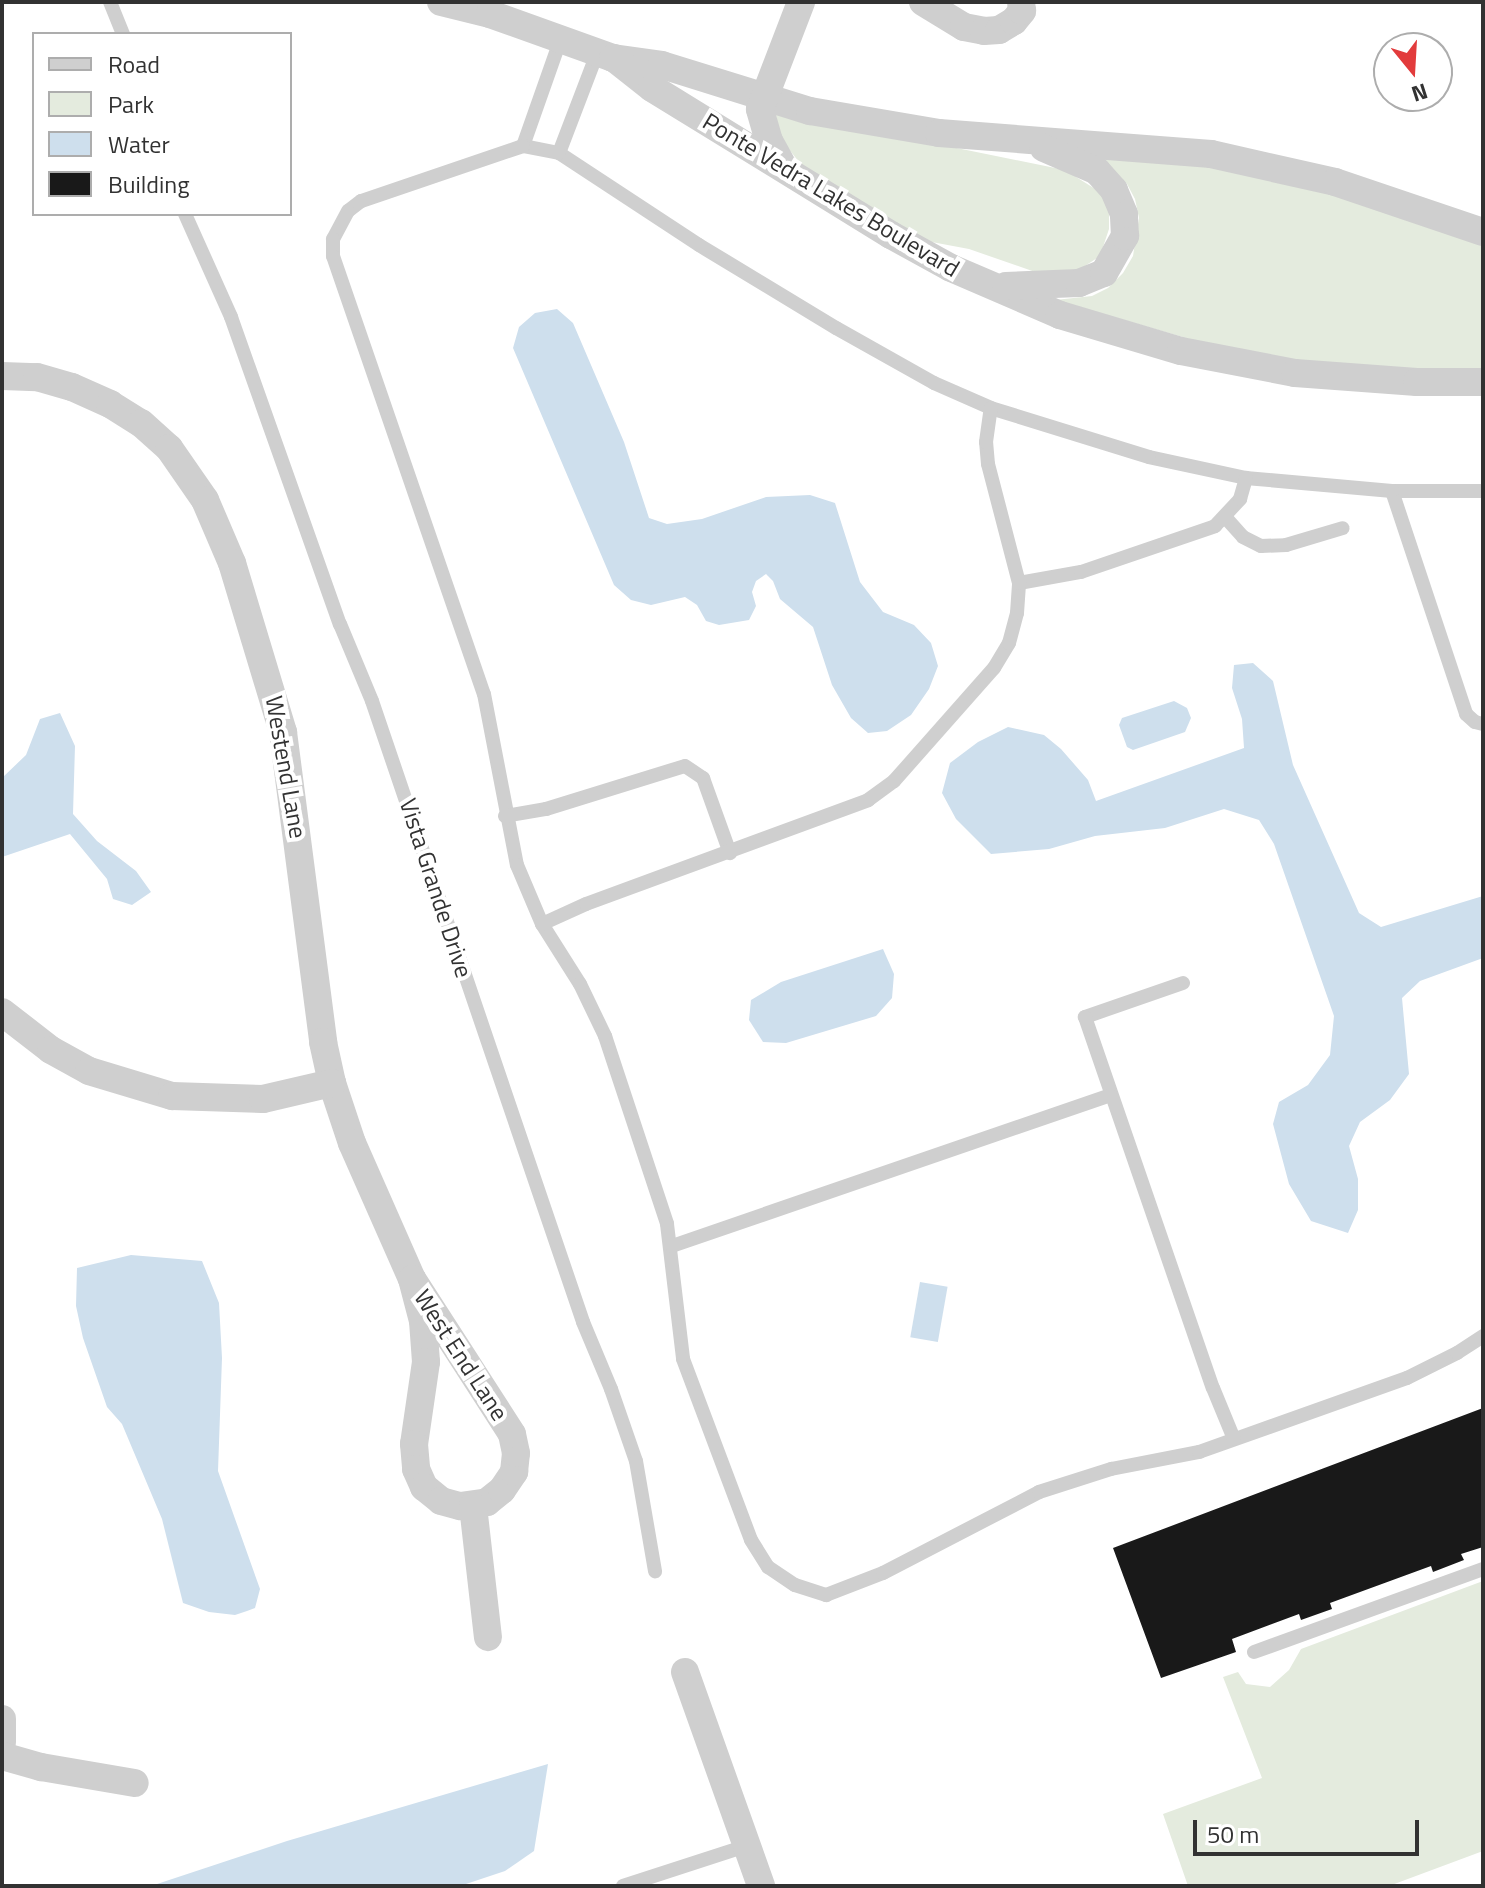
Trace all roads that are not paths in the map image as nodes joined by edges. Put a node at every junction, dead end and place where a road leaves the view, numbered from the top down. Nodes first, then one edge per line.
1 (110, 2) edge
2 (441, 2) edge
3 (801, 2) edge
4 (923, 2) edge
5 (1021, 2) edge
6 (122, 32) edge
7 (561, 38) junction
8 (606, 54) junction
9 (763, 98) junction
10 (1024, 139) junction
11 (523, 146) junction
12 (559, 153) junction
13 (785, 169) junction
14 (186, 216) edge
15 (1483, 232) edge
16 (993, 286) junction
17 (2, 376) edge
18 (1483, 382) edge
19 (991, 408) junction
20 (1246, 478) junction
21 (1392, 491) junction
22 (1483, 491) edge
23 (1226, 518) junction
24 (1343, 528) dead end
25 (1019, 583) junction
26 (1483, 724) edge
27 (505, 816) junction
28 (730, 853) junction
29 (542, 924) junction
30 (1183, 983) dead end
31 (2, 1012) edge
32 (332, 1083) junction
33 (1110, 1095) junction
34 (672, 1246) junction
35 (412, 1279) junction
36 (1483, 1336) edge
37 (1234, 1439) junction
38 (473, 1506) junction
39 (1483, 1569) edge
40 (655, 1571) dead end
41 (488, 1637) dead end
42 (1254, 1652) dead end
43 (685, 1672) dead end
44 (2, 1719) edge
45 (2, 1742) edge
46 (2, 1756) edge
47 (135, 1783) dead end
48 (746, 1846) junction
49 (623, 1886) edge
50 (761, 1886) edge

1 - 6 lane
2 - 7 street, Ponte Vedra Lakes Boulevard
3 - 9 street
4 - 5 street
7 - 8 street, Ponte Vedra Lakes Boulevard
7 - 11 lane
8 - 9 street, Ponte Vedra Lakes Boulevard
8 - 12 lane
8 - 13 street, Ponte Vedra Lakes Boulevard
9 - 10 street, Ponte Vedra Lakes Boulevard
9 - 13 street
10 - 15 street, Ponte Vedra Lakes Boulevard
10 - 16 street
11 - 12 lane
11 - 27 lane
12 - 19 lane
13 - 16 street, Ponte Vedra Lakes Boulevard
14 - 40 lane, Vista Grande Drive
16 - 18 street, Ponte Vedra Lakes Boulevard
17 - 32 street, Westend Lane
19 - 20 lane
19 - 25 lane
20 - 21 lane
20 - 23 lane
21 - 22 lane
21 - 26 lane
23 - 24 lane
23 - 25 lane
25 - 28 lane
27 - 28 lane
27 - 29 lane
28 - 29 lane
29 - 34 lane
30 - 33 lane
31 - 32 street
32 - 35 street, Westend Lane
33 - 34 lane
33 - 37 lane
34 - 37 lane
35 - 38 street
35 - 38 street, West End Lane
36 - 37 lane
38 - 41 street
39 - 42 lane
43 - 48 street
44 - 45 street
46 - 47 street
48 - 49 lane
48 - 50 street

